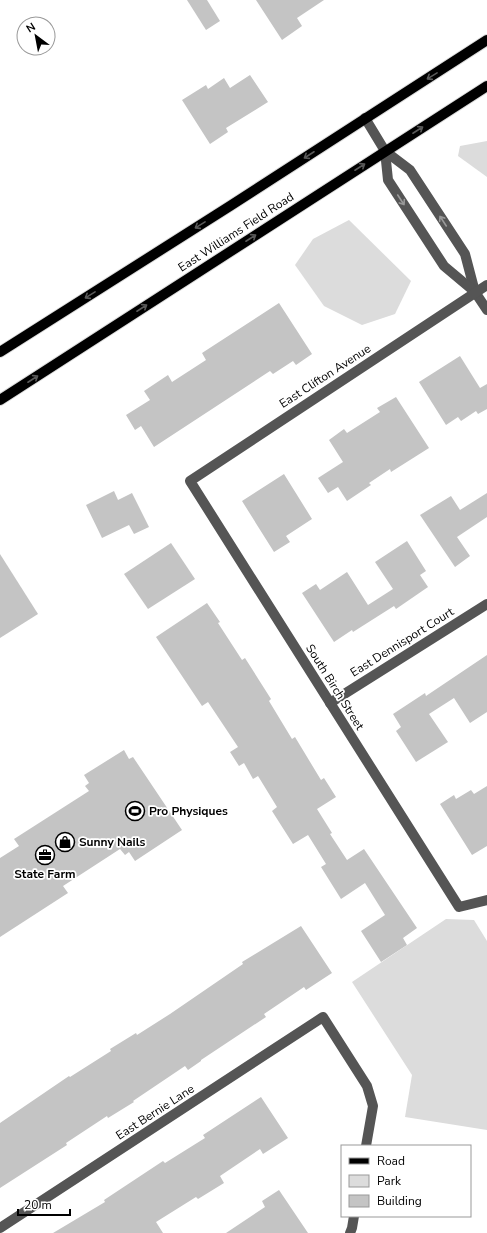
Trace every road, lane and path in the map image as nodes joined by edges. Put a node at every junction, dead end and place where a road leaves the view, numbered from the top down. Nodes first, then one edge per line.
1 (487, 40) edge
2 (487, 86) edge
3 (365, 118) junction
4 (385, 151) junction
5 (487, 285) edge
6 (475, 292) junction
7 (487, 310) edge
8 (0, 352) edge
9 (0, 400) edge
10 (190, 481) joint
11 (487, 604) edge
12 (330, 703) junction
13 (487, 900) edge
14 (366, 1145) edge
15 (354, 1217) edge
16 (0, 1228) edge
17 (350, 1233) edge

1 -> 3 main road, East Williams Field Road
4 -> 2 main road, East Williams Field Road
3 - 4 street
3 -> 8 main road, East Williams Field Road
6 -> 4 street
4 -> 6 street
9 -> 4 main road, East Williams Field Road
5 - 6 street, East Clifton Avenue
6 - 7 street
6 - 10 street, East Clifton Avenue
10 - 12 street, South Birch Street
11 - 12 street, East Dennisport Court
12 - 13 street, South Birch Street
14 - 16 street, East Bernie Lane
15 - 17 street

